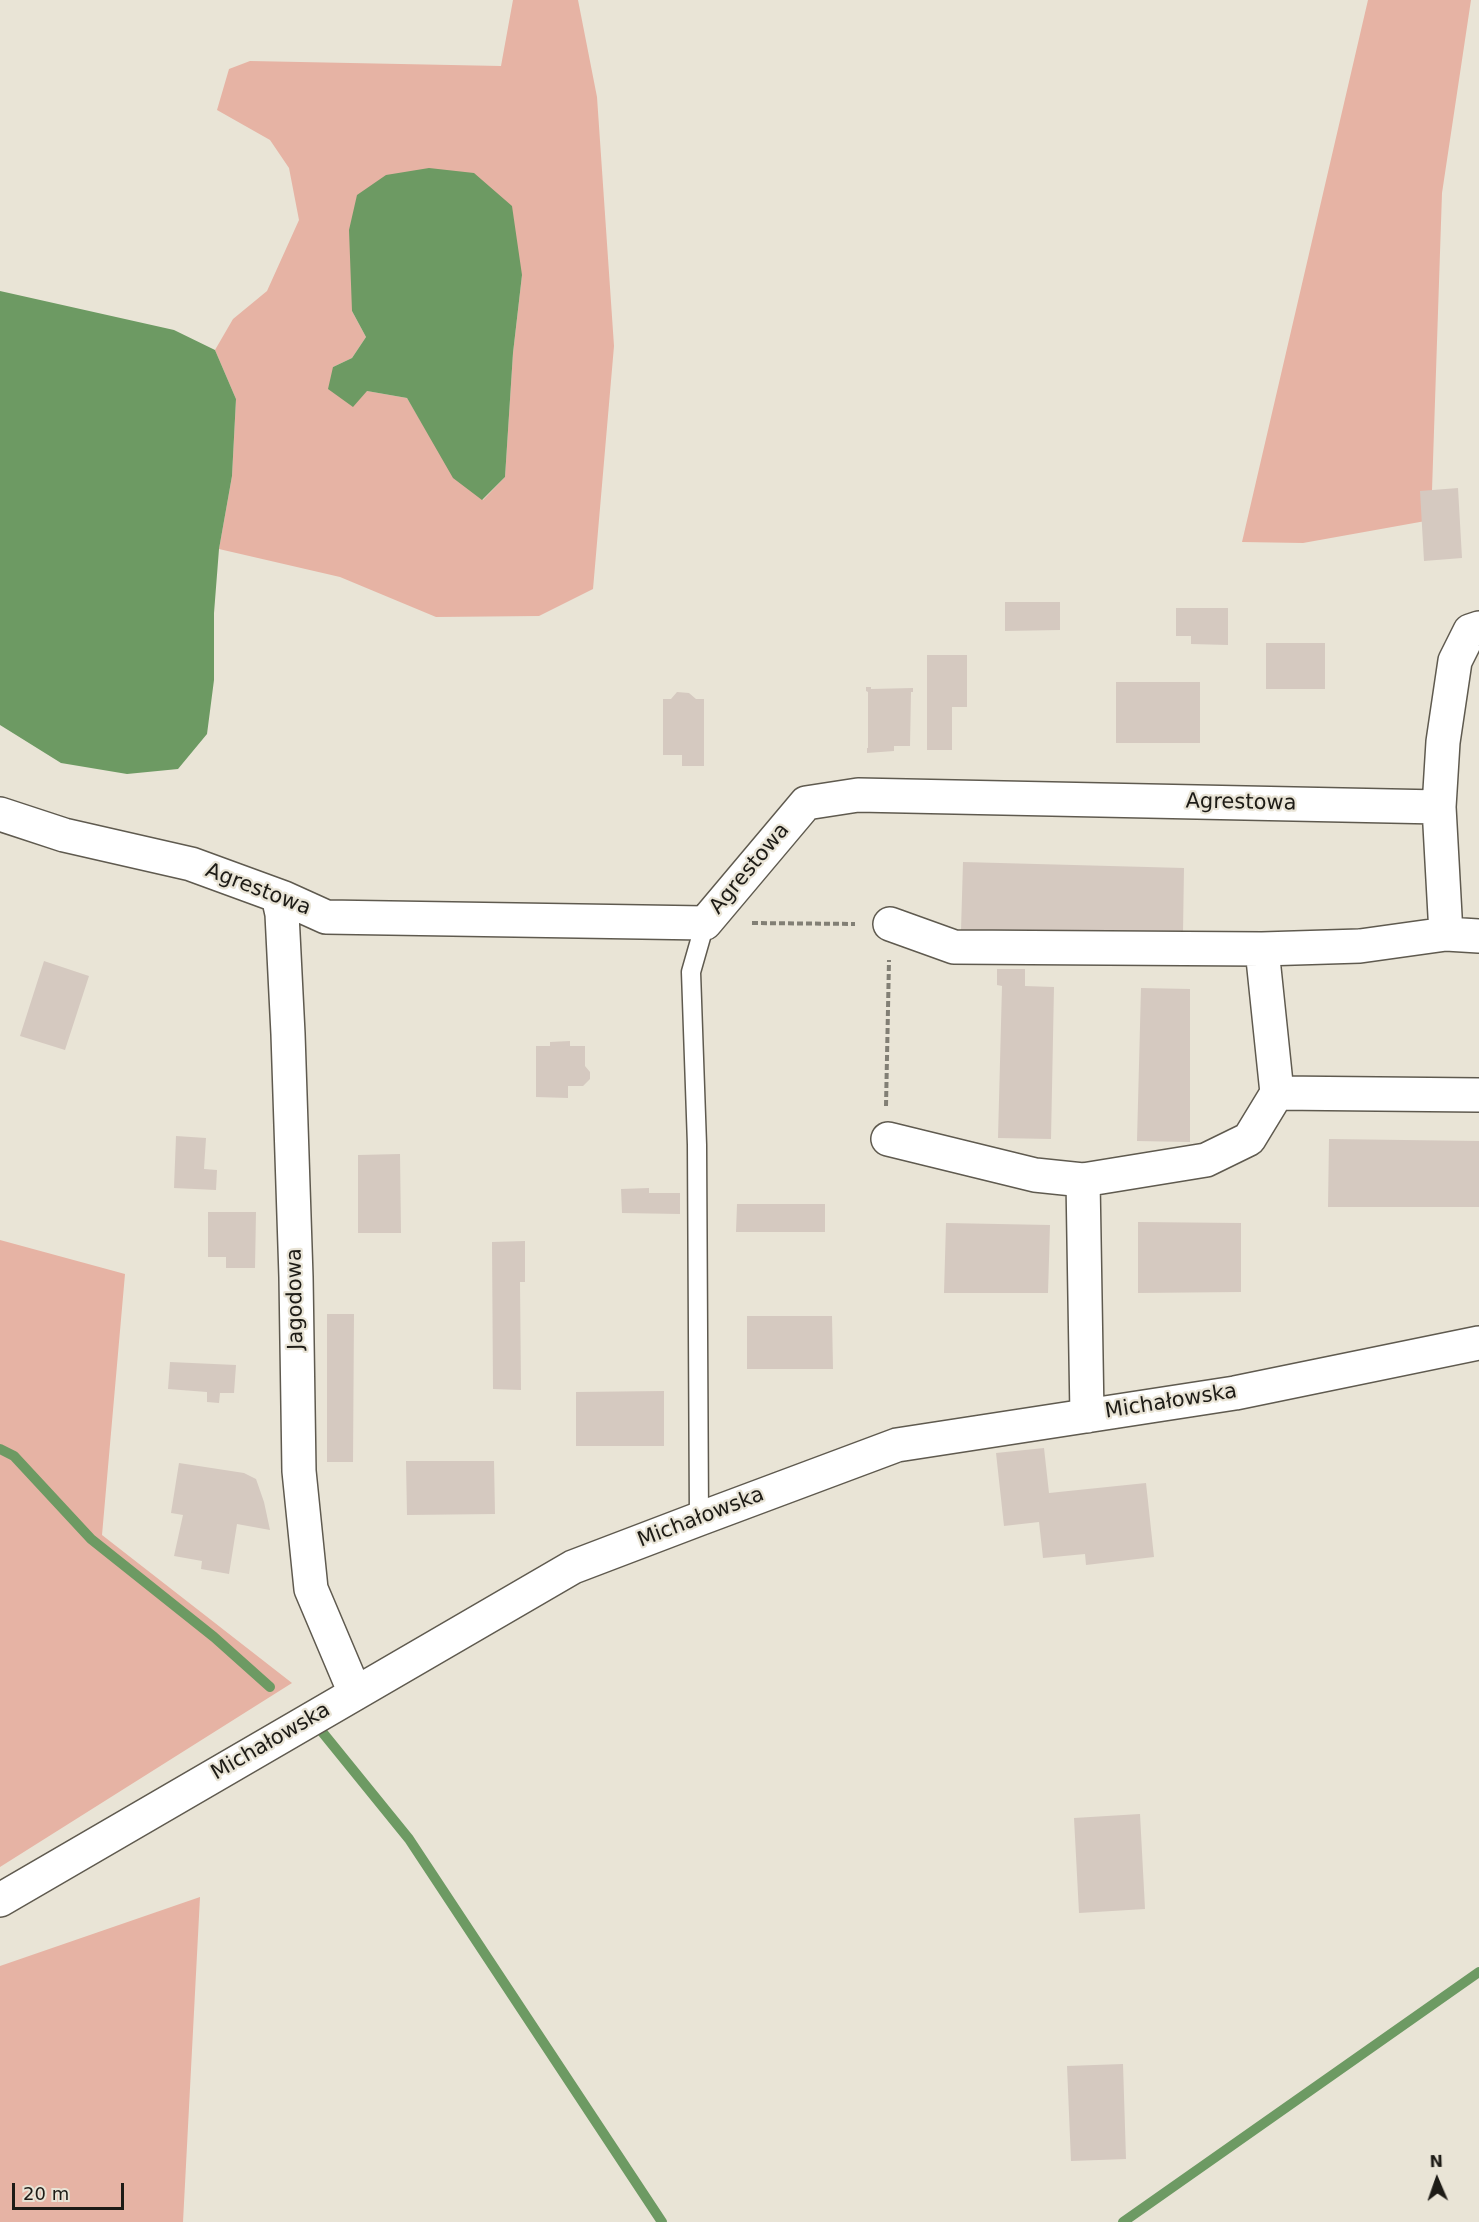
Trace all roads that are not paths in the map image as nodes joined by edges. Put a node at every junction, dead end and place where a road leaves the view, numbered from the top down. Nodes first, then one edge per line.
1 (1479, 628) edge
2 (1439, 807) junction
3 (0, 814) edge
4 (278, 896) junction
5 (705, 923) junction
6 (890, 924) road end
7 (1446, 933) junction
8 (1479, 936) edge
9 (1262, 949) junction
10 (1277, 1093) junction
11 (1479, 1095) edge
12 (888, 1139) road end
13 (1083, 1180) junction
14 (1479, 1343) edge
15 (1087, 1416) junction
16 (699, 1519) junction
17 (355, 1693) junction
18 (0, 1900) edge

1 - 2 street
2 - 5 street, Agrestowa
2 - 7 street
3 - 4 street, Agrestowa
4 - 5 street, Agrestowa
4 - 17 street, Jagodowa
5 - 16 lane
6 - 9 street
7 - 8 street
7 - 9 street
9 - 10 street
10 - 11 street
10 - 13 street
12 - 13 street
13 - 15 street
14 - 15 street, Michałowska
15 - 16 street, Michałowska
16 - 17 street, Michałowska
17 - 18 street, Michałowska

